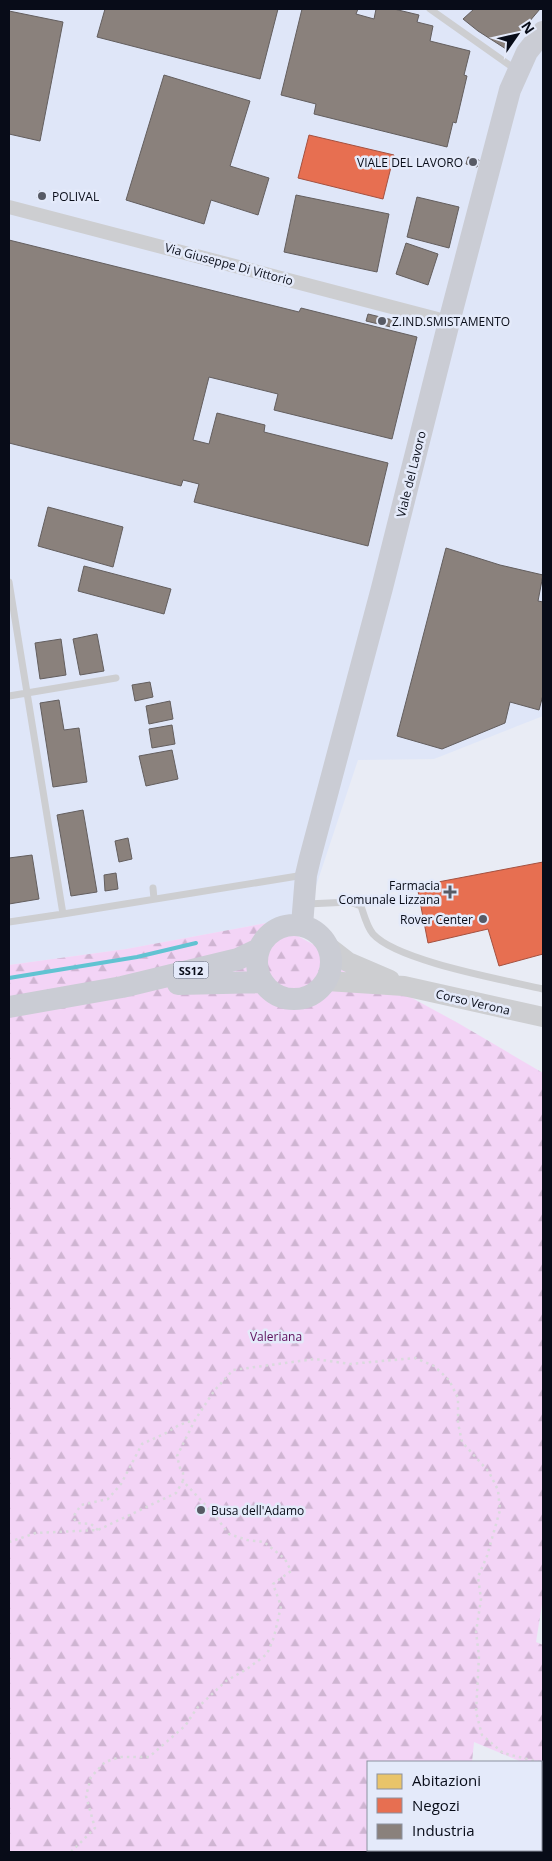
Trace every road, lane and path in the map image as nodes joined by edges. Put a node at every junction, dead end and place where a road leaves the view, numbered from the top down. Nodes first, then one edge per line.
1 (430, 9) edge
2 (543, 32) edge
3 (518, 71) junction
4 (9, 207) edge
5 (449, 322) junction
6 (9, 582) edge
7 (116, 678) dead end
8 (27, 693) junction
9 (9, 696) edge
10 (306, 874) junction
11 (152, 888) dead end
12 (154, 899) junction
13 (63, 914) junction
14 (303, 915) junction
15 (9, 922) edge
16 (330, 948) junction
17 (259, 949) junction
18 (327, 981) junction
19 (262, 982) junction
20 (404, 986) junction
21 (122, 987) junction
22 (543, 989) edge
23 (9, 1007) edge
24 (543, 1017) edge
25 (195, 1420) junction
26 (183, 1482) junction
27 (98, 1530) junction
28 (9, 1542) edge
29 (535, 1761) edge
30 (71, 1852) edge

1 - 3 lane
2 - 3 main road, Viale del Lavoro
3 - 5 main road, Viale del Lavoro
4 - 5 street, Via Giuseppe Di Vittorio
5 - 10 main road, Viale del Lavoro
6 - 8 lane
7 - 8 lane
8 - 9 lane
8 - 13 lane
10 - 12 lane
10 - 14 main road, Viale del Lavoro
11 - 12 lane
12 - 13 lane
13 - 15 lane
14 - 16 main road
14 - 17 main road, SS12
14 - 22 lane
16 - 18 main road
16 - 20 main road
17 - 19 main road
17 - 21 main road, SS12
18 - 19 main road
18 - 20 main road
19 - 21 main road, SS12
20 - 24 main road, Corso Verona
21 - 23 main road, SS12
25 - 26 path
25 - 27 path
25 - 29 path
26 - 27 path
26 - 30 path
27 - 28 path

